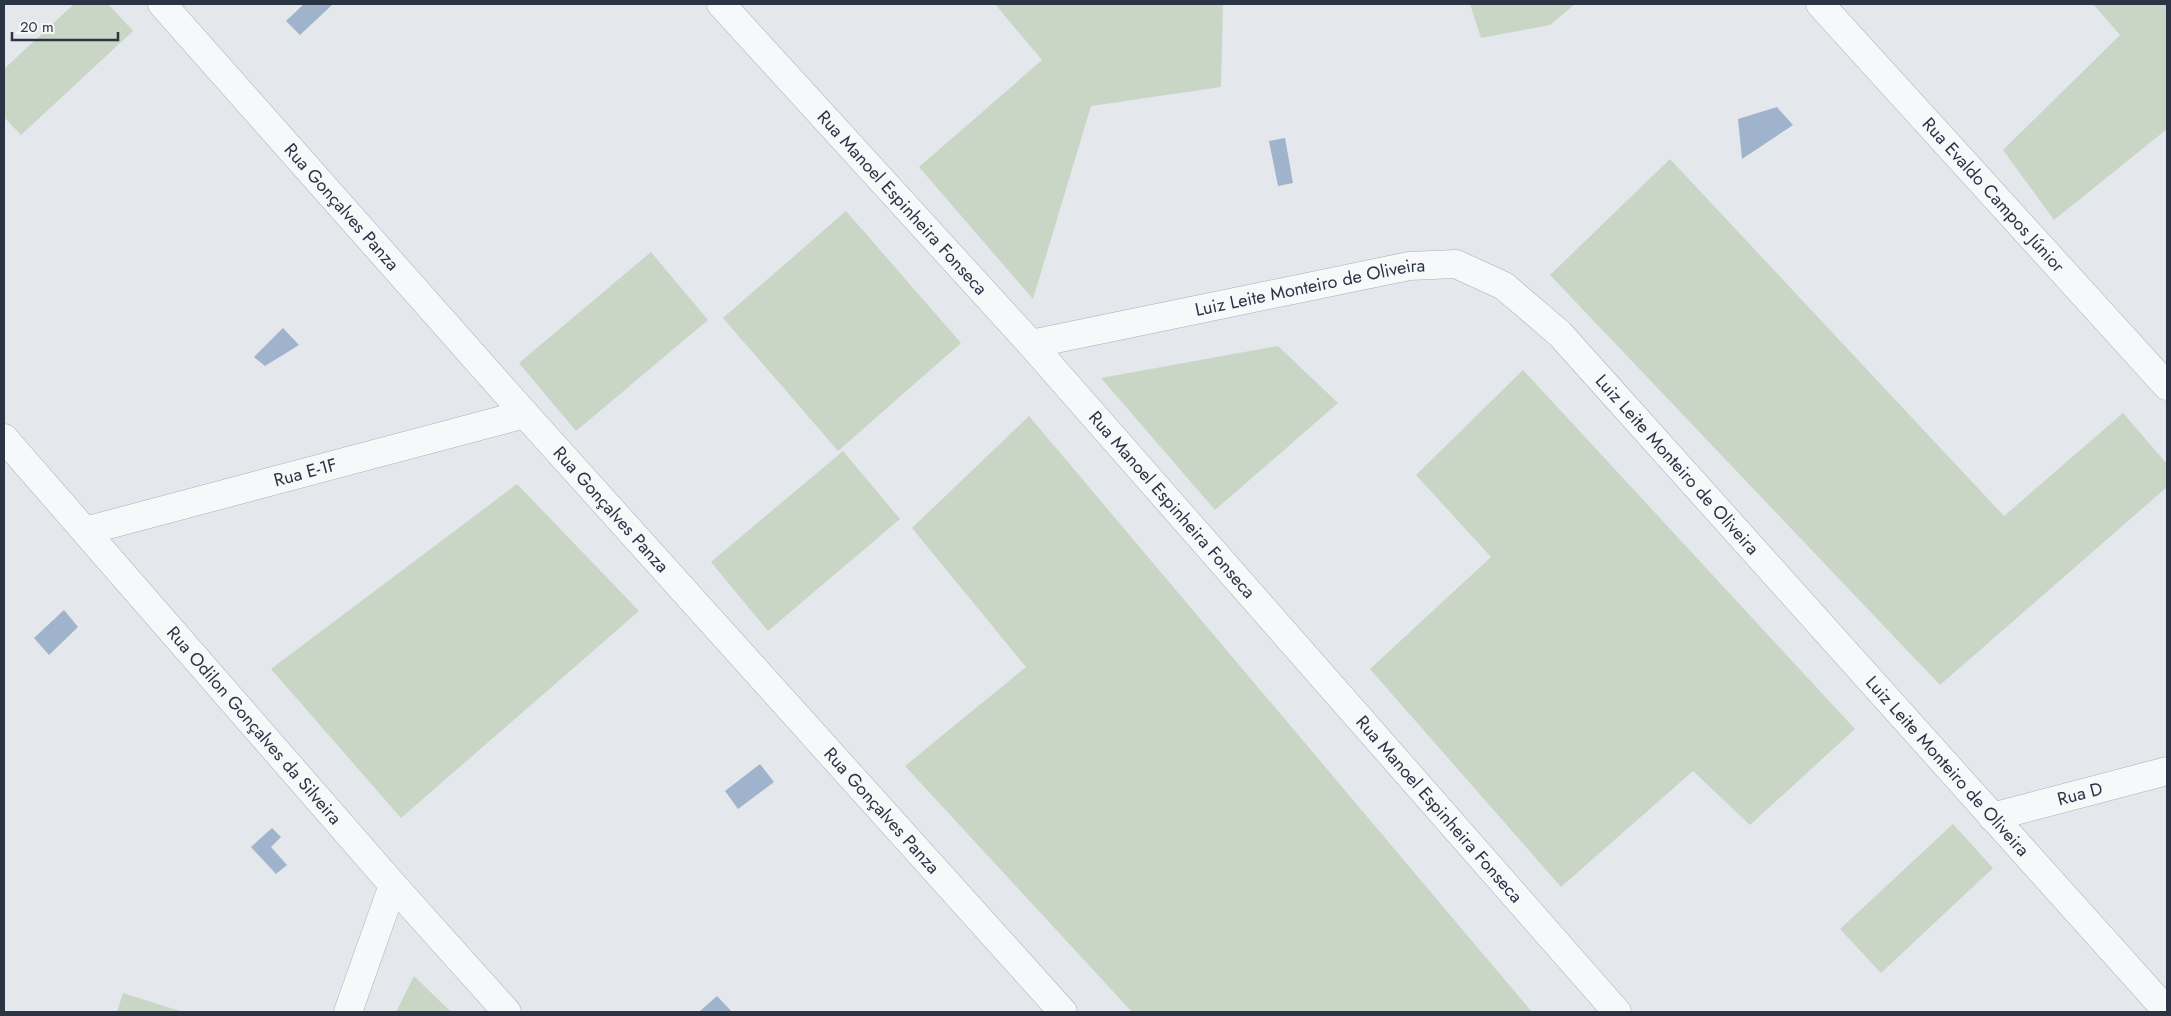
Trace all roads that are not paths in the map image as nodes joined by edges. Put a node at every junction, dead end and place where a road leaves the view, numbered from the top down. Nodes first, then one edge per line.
1 (162, 4) edge
2 (721, 4) edge
3 (1820, 4) edge
4 (1031, 344) junction
5 (2167, 386) edge
6 (525, 414) junction
7 (4, 438) edge
8 (85, 531) junction
9 (2167, 771) edge
10 (1992, 817) junction
11 (392, 885) junction
12 (2167, 1011) edge
13 (348, 1012) edge
14 (507, 1012) edge
15 (1063, 1012) edge
16 (1617, 1012) edge

1 - 6 street, Rua Gonçalves Panza
2 - 4 street, Rua Manoel Espinheira Fonseca
3 - 5 street, Rua Evaldo Campos Júnior
4 - 10 street, Luiz Leite Monteiro de Oliveira
4 - 16 street, Rua Manoel Espinheira Fonseca
6 - 8 street, Rua E-1F
6 - 15 street, Rua Gonçalves Panza
7 - 8 street, Rua Odilon Gonçalves da Silveira
8 - 11 street, Rua Odilon Gonçalves da Silveira
9 - 10 street, Rua D
10 - 12 street, Luiz Leite Monteiro de Oliveira
11 - 13 street
11 - 14 street, Rua Odilon Gonçalves da Silveira

